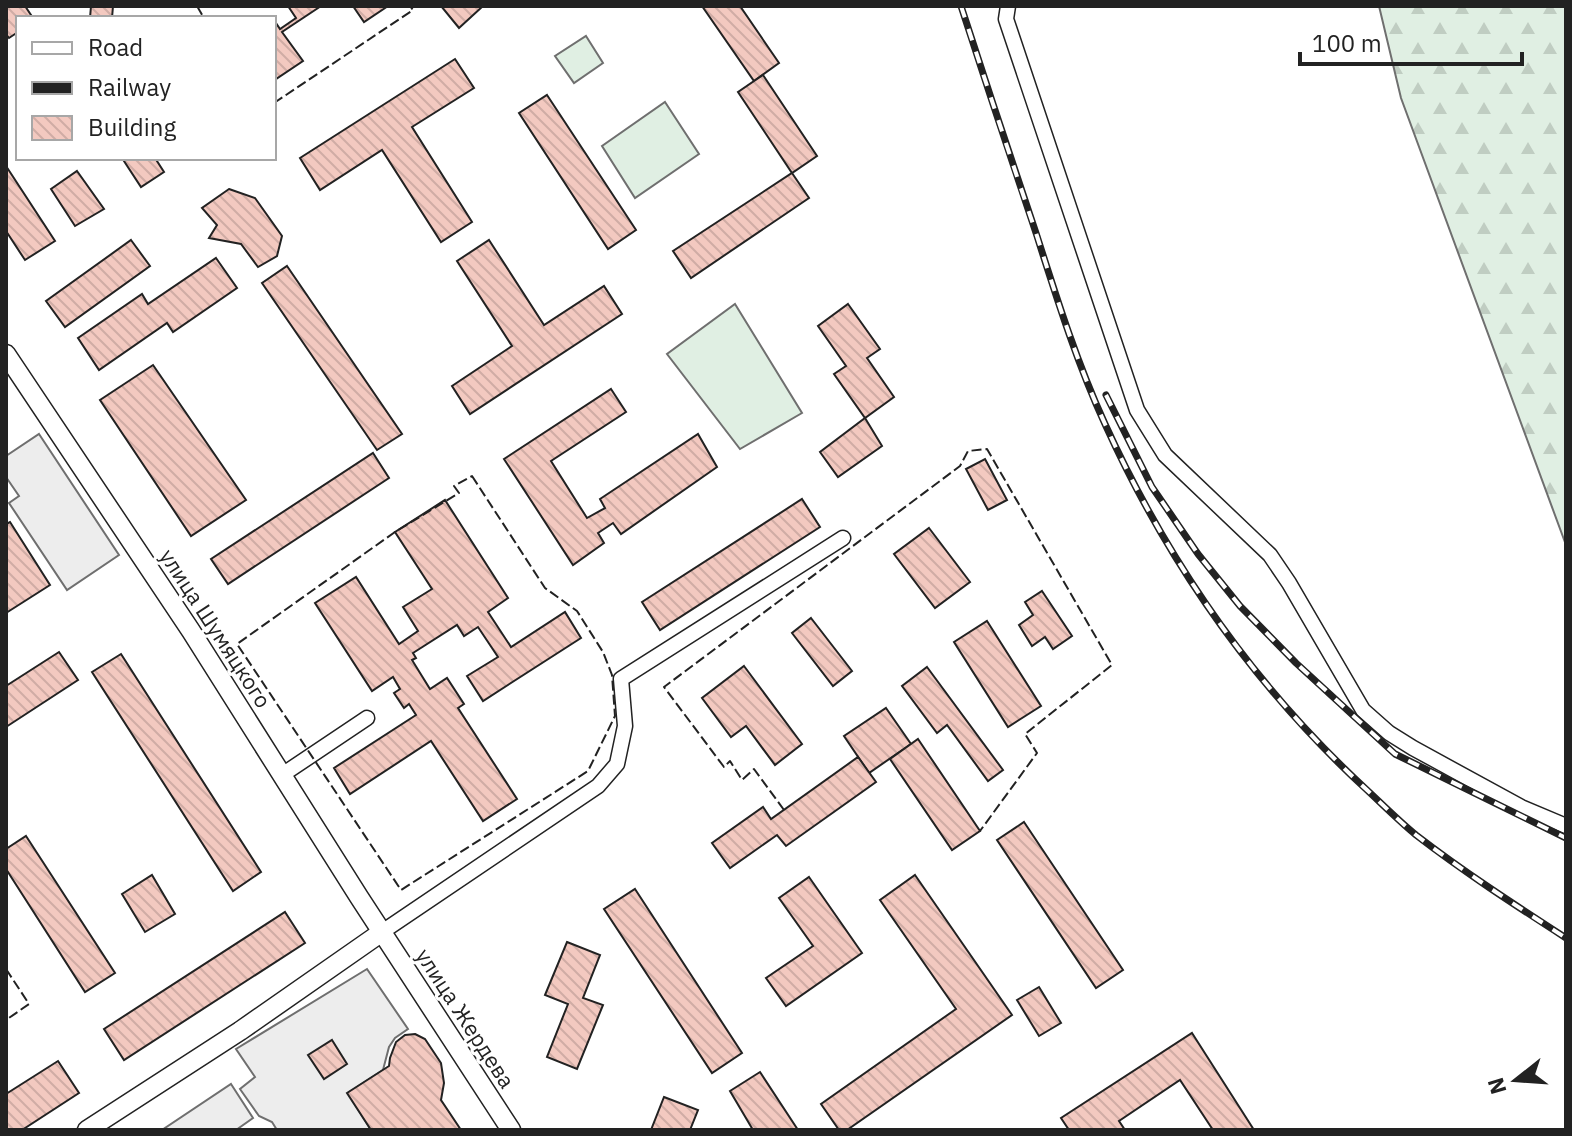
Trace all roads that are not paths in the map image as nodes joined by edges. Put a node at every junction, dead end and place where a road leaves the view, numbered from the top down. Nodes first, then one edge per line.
1 (1008, 6) edge
2 (6, 354) edge
3 (843, 538) dead end
4 (367, 718) dead end
5 (282, 775) junction
6 (1566, 826) edge
7 (382, 932) junction
8 (87, 1130) edge
9 (511, 1130) edge

1 - 6 street
2 - 5 main road, улица Шумяцкого
3 - 7 street
4 - 5 street
5 - 7 main road, улица Шумяцкого
7 - 8 main road
7 - 9 main road, улица Жердева

